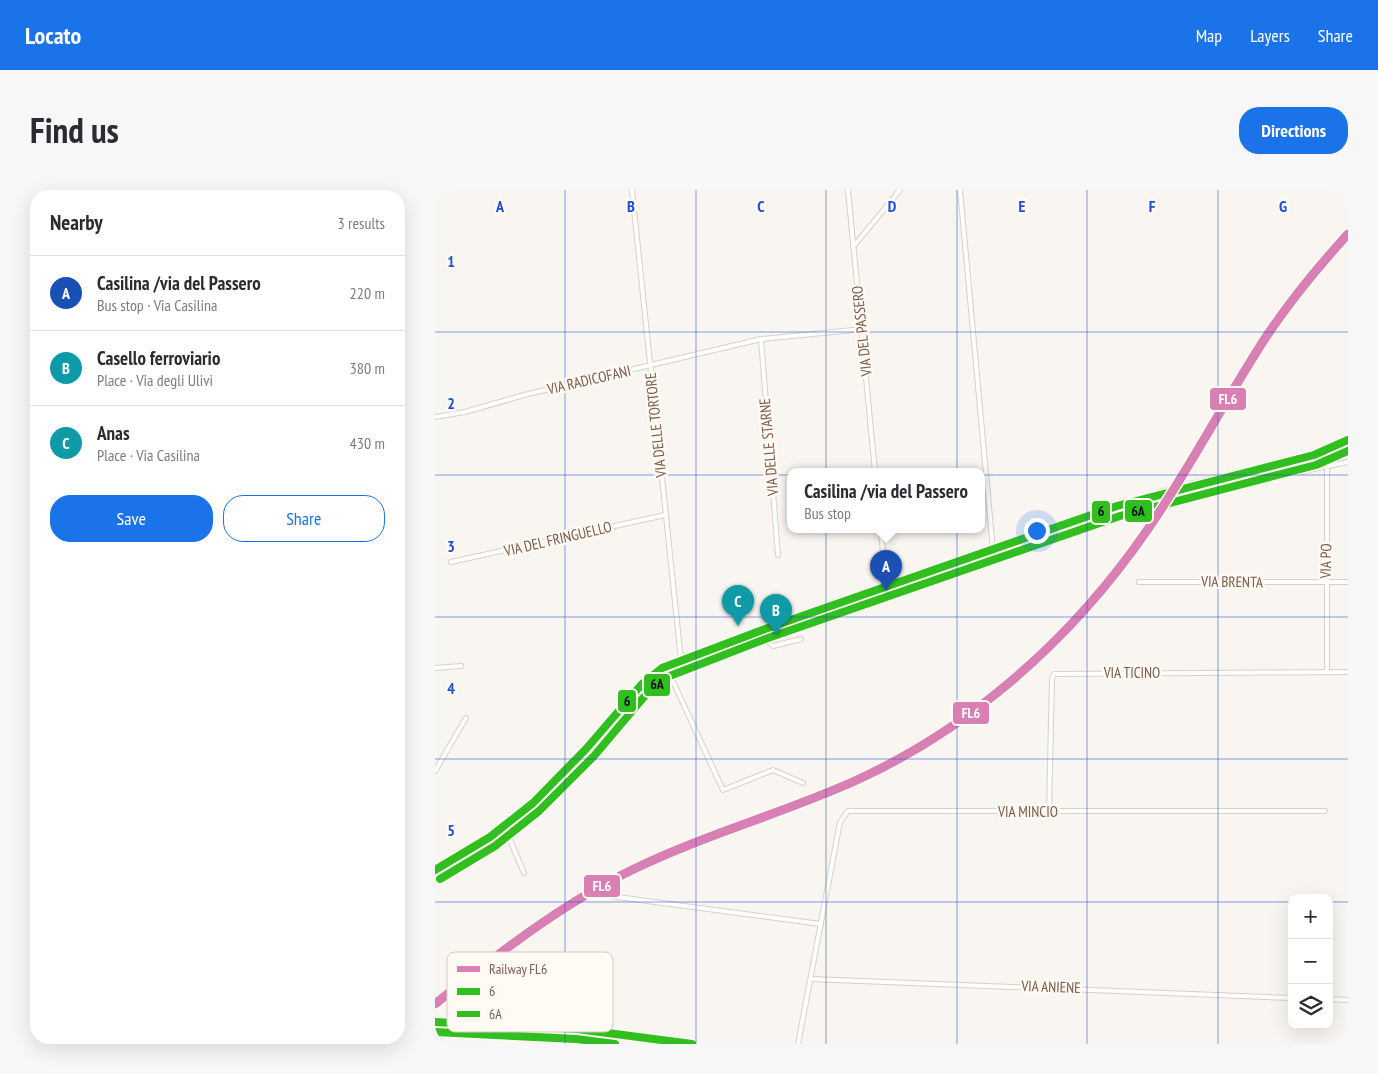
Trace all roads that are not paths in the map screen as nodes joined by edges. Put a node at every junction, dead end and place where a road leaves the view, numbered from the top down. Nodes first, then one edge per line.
1 (632, 190) edge
2 (848, 190) edge
3 (900, 190) edge
4 (960, 190) edge
5 (853, 246) junction
6 (863, 329) junction
7 (761, 339) junction
8 (650, 367) junction
9 (435, 417) edge
10 (1348, 440) edge
11 (1327, 451) junction
12 (1348, 462) edge
13 (1327, 465) junction
14 (875, 468) edge
15 (1244, 484) dead end
16 (665, 514) junction
17 (881, 533) edge
18 (993, 550) junction
19 (778, 555) dead end
20 (451, 562) dead end
21 (1139, 582) dead end
22 (1326, 582) junction
23 (1348, 582) edge
24 (887, 587) junction
25 (765, 629) junction
26 (767, 637) junction
27 (801, 640) dead end
28 (681, 660) junction
29 (461, 666) dead end
30 (435, 668) edge
31 (1327, 672) junction
32 (1348, 672) edge
33 (670, 675) junction
34 (466, 718) dead end
35 (435, 771) edge
36 (803, 783) dead end
37 (1325, 811) dead end
38 (1049, 812) junction
39 (508, 835) junction
40 (435, 870) edge
41 (524, 873) dead end
42 (435, 880) edge
43 (602, 896) dead end
44 (821, 924) junction
45 (811, 979) junction
46 (1288, 998) edge
47 (1333, 999) edge
48 (1348, 1000) edge
49 (435, 1032) edge
50 (600, 1032) edge
51 (442, 1044) edge
52 (692, 1044) edge
53 (798, 1044) edge

1 - 8 street, VIA DELLE TORTORE
2 - 5 street, VIA DEL PASSERO
3 - 5 street
4 - 18 street
5 - 6 street, VIA DEL PASSERO
6 - 7 street, VIA RADICOFANI
6 - 14 street, VIA DEL PASSERO
7 - 8 street, VIA RADICOFANI
7 - 19 street, VIA DELLE STARNE
8 - 9 street, VIA RADICOFANI
8 - 16 street, VIA DELLE TORTORE
10 - 11 main road
11 - 13 street, VIA PO
11 - 18 main road, bridge
12 - 13 street
13 - 15 street
13 - 22 street, VIA PO
16 - 20 street, VIA DEL FRINGUELLO
16 - 28 street, VIA DELLE TORTORE
17 - 24 street
18 - 24 main road
21 - 22 street, VIA BRENTA
22 - 23 street, VIA BRENTA
22 - 31 street, VIA PO
24 - 25 main road
25 - 26 street
25 - 28 main road
26 - 27 street
26 - 33 street
28 - 40 main road
29 - 30 street
31 - 32 street, VIA TICINO
31 - 38 street, VIA TICINO
33 - 36 street
33 - 39 street
34 - 35 street
37 - 38 street, VIA MINCIO
38 - 44 street, VIA MINCIO
39 - 41 street
39 - 42 street
43 - 44 street
44 - 45 street, VIA MINCIO
45 - 46 street, VIA ANIENE
45 - 53 street, VIA MINCIO
47 - 48 street
49 - 51 street
50 - 52 street

